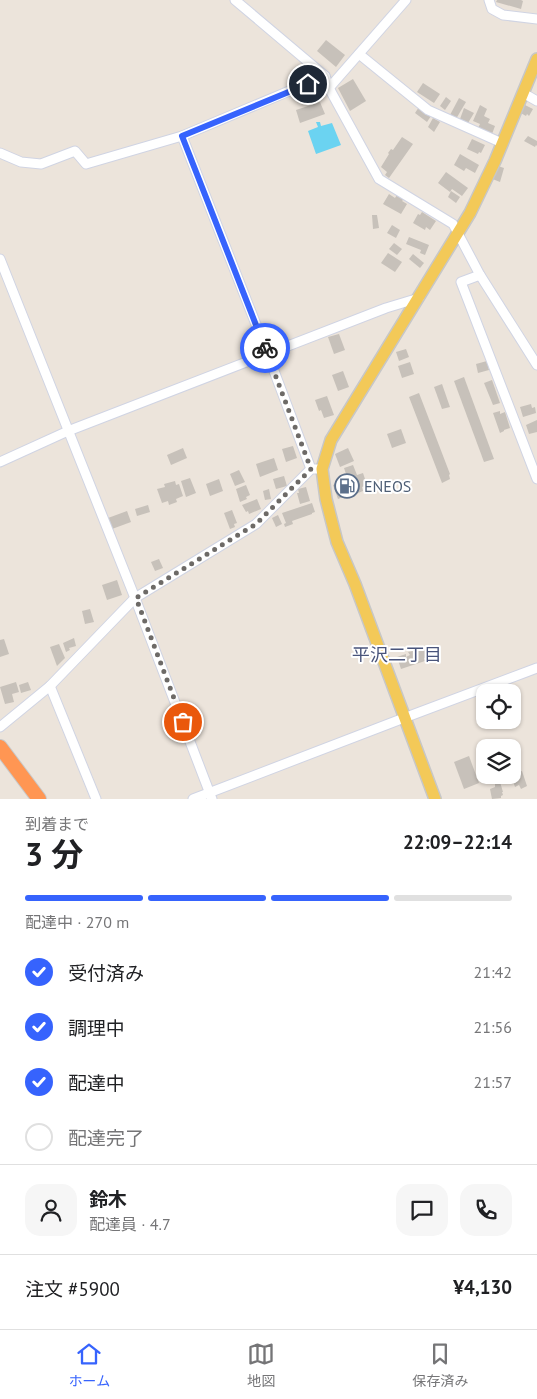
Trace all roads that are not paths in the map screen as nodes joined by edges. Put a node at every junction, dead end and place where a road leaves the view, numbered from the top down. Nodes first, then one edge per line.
1 (235, 0) edge
2 (406, 0) edge
3 (489, 0) edge
4 (537, 19) edge
5 (359, 54) junction
6 (537, 59) edge
7 (326, 76) junction
8 (330, 88) junction
9 (523, 93) junction
10 (537, 101) edge
11 (182, 136) junction
12 (502, 143) junction
13 (0, 153) edge
14 (456, 228) junction
15 (0, 259) edge
16 (480, 275) junction
17 (419, 298) junction
18 (268, 355) junction
19 (537, 365) edge
20 (68, 431) junction
21 (0, 462) edge
22 (317, 469) junction
23 (537, 479) edge
24 (136, 598) junction
25 (537, 668) edge
26 (50, 686) junction
27 (404, 718) junction
28 (0, 727) edge
29 (0, 748) edge
30 (211, 796) edge
31 (39, 799) edge
32 (96, 799) edge
33 (193, 799) edge
34 (435, 799) edge

1 - 7 street
2 - 5 street
3 - 4 street
5 - 8 street
5 - 12 street
6 - 9 main road
7 - 8 street
7 - 11 street
8 - 14 street
9 - 10 street
9 - 12 main road
11 - 13 street
11 - 18 street
12 - 14 main road
14 - 16 street
14 - 17 main road
15 - 20 street
16 - 19 street
16 - 23 street
17 - 18 street
17 - 22 main road
18 - 20 street
18 - 22 street
20 - 21 street
20 - 24 street
22 - 24 street
22 - 27 main road
24 - 26 street
24 - 30 street
25 - 27 street
26 - 28 street
26 - 32 street
27 - 30 street
27 - 34 main road
29 - 31 highway
30 - 33 street

